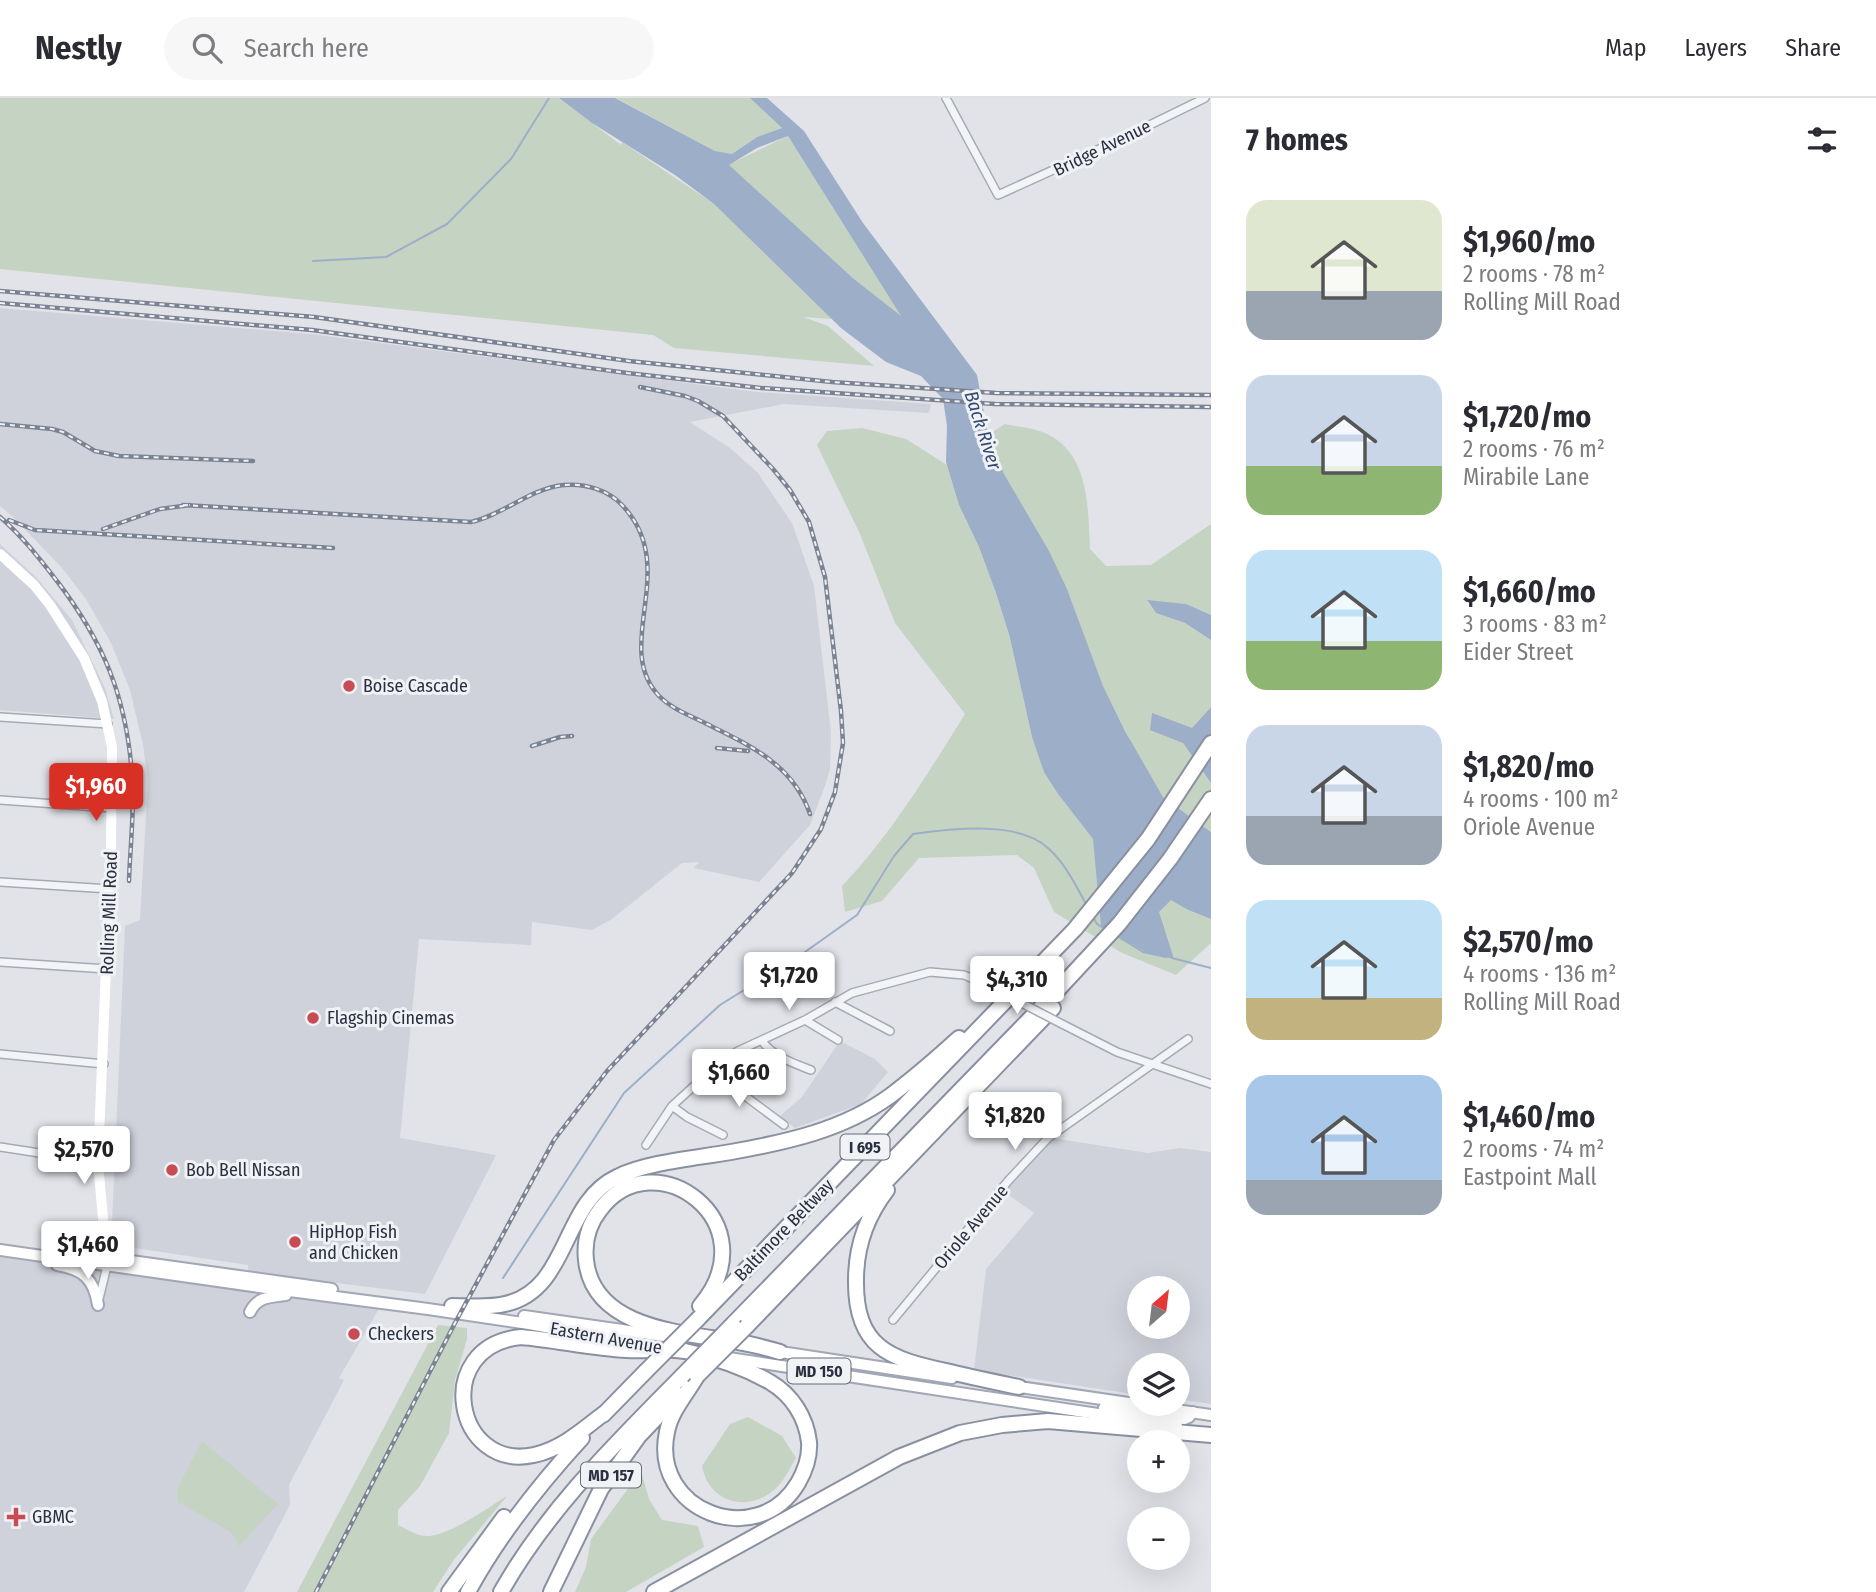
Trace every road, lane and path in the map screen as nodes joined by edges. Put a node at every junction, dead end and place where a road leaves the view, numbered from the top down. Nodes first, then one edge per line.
1 (946, 98) edge
2 (1205, 98) edge
3 (0, 554) edge
4 (0, 717) edge
5 (108, 724) junction
6 (1211, 743) edge
7 (1211, 799) edge
8 (0, 800) edge
9 (112, 808) junction
10 (0, 882) edge
11 (110, 889) junction
12 (1099, 951) junction
13 (0, 962) edge
14 (107, 969) junction
15 (1032, 976) junction
16 (835, 1002) junction
17 (805, 1020) junction
18 (890, 1031) dead end
19 (1188, 1039) dead end
20 (838, 1040) dead end
21 (762, 1041) junction
22 (0, 1054) edge
23 (104, 1064) junction
24 (1153, 1064) junction
25 (710, 1070) junction
26 (811, 1070) dead end
27 (1211, 1084) edge
28 (672, 1107) junction
29 (949, 1118) junction
30 (784, 1125) dead end
31 (723, 1135) dead end
32 (646, 1145) dead end
33 (0, 1147) edge
34 (98, 1162) junction
35 (0, 1243) edge
36 (0, 1250) edge
37 (107, 1262) junction
38 (308, 1293) junction
39 (98, 1305) joint
40 (452, 1306) junction
41 (250, 1312) dead end
42 (694, 1318) junction
43 (893, 1320) dead end
44 (740, 1325) junction
45 (684, 1351) junction
46 (780, 1352) junction
47 (689, 1376) junction
48 (1019, 1387) junction
49 (1007, 1400) junction
50 (607, 1411) junction
51 (1193, 1412) junction
52 (1211, 1415) edge
53 (1211, 1433) edge
54 (560, 1462) junction
55 (703, 1567) junction
56 (449, 1592) edge
57 (468, 1592) edge
58 (501, 1592) edge
59 (551, 1592) edge
60 (654, 1592) edge
61 (662, 1592) edge

1 - 2 street, Bridge Avenue
3 - 5 main road, Rolling Mill Road
4 - 5 street
5 - 9 main road, Rolling Mill Road
6 - 15 highway, Baltimore Beltway / I 695
7 - 12 highway, Baltimore Beltway / I 695
8 - 9 street
9 - 11 main road, Rolling Mill Road
10 - 11 street
11 - 14 main road, Rolling Mill Road
12 - 29 highway
12 - 44 highway, Baltimore Beltway / I 695
13 - 14 street
14 - 23 main road, Rolling Mill Road
15 - 40 highway
15 - 42 highway, Baltimore Beltway / I 695
16 - 17 street
16 - 18 street
16 - 24 street, bridge
17 - 20 street
17 - 21 street
19 - 24 street, Oriole Avenue
21 - 25 street
21 - 26 street
22 - 23 street
23 - 34 main road, Rolling Mill Road
24 - 27 street
24 - 43 street, Oriole Avenue
25 - 28 street
25 - 30 street
28 - 31 street
28 - 32 street
29 - 44 highway
29 - 48 highway
33 - 34 street
34 - 37 main road, Rolling Mill Road
35 - 37 main road, Eastern Avenue / MD 150
36 - 37 main road, Eastern Avenue / MD 150
36 - 39 main road
37 - 38 main road, Eastern Avenue / MD 150
37 - 39 street
37 - 40 main road, Eastern Avenue / MD 150
38 - 41 main road
38 - 45 main road, Eastern Avenue / MD 150
40 - 46 main road, Eastern Avenue / MD 150
42 - 46 highway
42 - 50 highway, Baltimore Beltway / I 695, bridge
44 - 47 highway, MD 157, bridge
45 - 47 highway
45 - 49 main road, Eastern Avenue / MD 150
45 - 50 highway
46 - 48 main road, Eastern Avenue / MD 150
47 - 58 highway
47 - 59 highway, MD 157
48 - 51 main road, Eastern Avenue / MD 150
49 - 51 main road
49 - 53 main road, Eastern Avenue / MD 150
50 - 54 highway, Baltimore Beltway / I 695
51 - 52 main road, Eastern Avenue / MD 150
53 - 55 highway
54 - 56 highway, MD 157
54 - 57 highway, Baltimore Beltway / I 695
55 - 60 highway
55 - 61 highway

